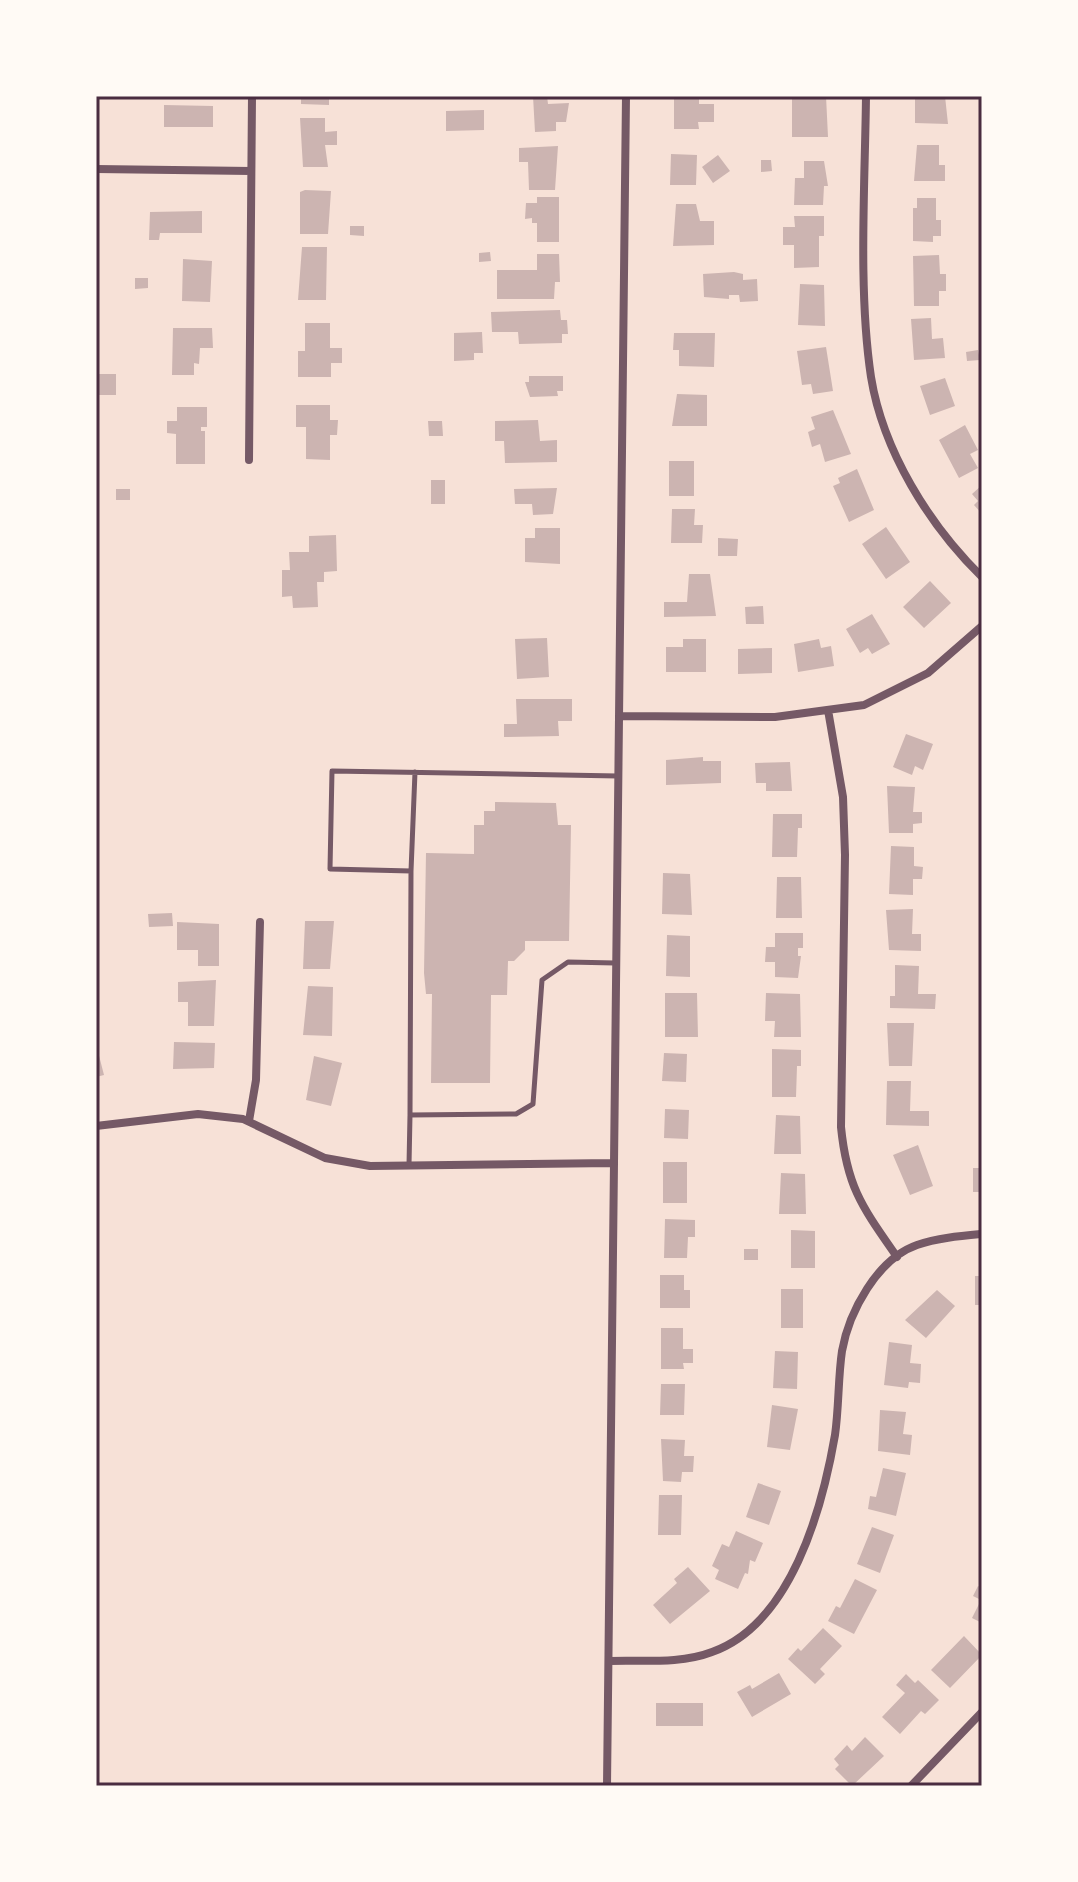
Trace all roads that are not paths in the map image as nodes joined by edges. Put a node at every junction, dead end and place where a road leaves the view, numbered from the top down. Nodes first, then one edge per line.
1 (252, 96) edge
2 (626, 96) edge
3 (866, 96) edge
4 (96, 169) edge
5 (251, 171) junction
6 (249, 460) dead end
7 (982, 577) edge
8 (982, 626) edge
9 (828, 710) junction
10 (619, 716) junction
11 (415, 772) junction
12 (618, 776) junction
13 (411, 871) junction
14 (260, 922) dead end
15 (615, 963) junction
16 (410, 1115) junction
17 (249, 1121) junction
18 (96, 1126) edge
19 (613, 1163) junction
20 (409, 1165) junction
21 (982, 1234) edge
22 (897, 1257) junction
23 (610, 1661) junction
24 (982, 1712) edge
25 (607, 1786) edge
26 (911, 1786) edge

1 - 5 street
2 - 10 street
3 - 7 street
4 - 5 street
5 - 6 street
8 - 9 street
9 - 10 street
9 - 22 street
10 - 12 street
11 - 12 lane
11 - 13 lane
11 - 13 lane
12 - 15 street
13 - 16 lane
14 - 17 street
15 - 16 lane
15 - 19 street
16 - 20 lane
17 - 18 street
17 - 20 street
19 - 20 street
19 - 23 street
21 - 22 street
22 - 23 street
23 - 25 street
24 - 26 street

